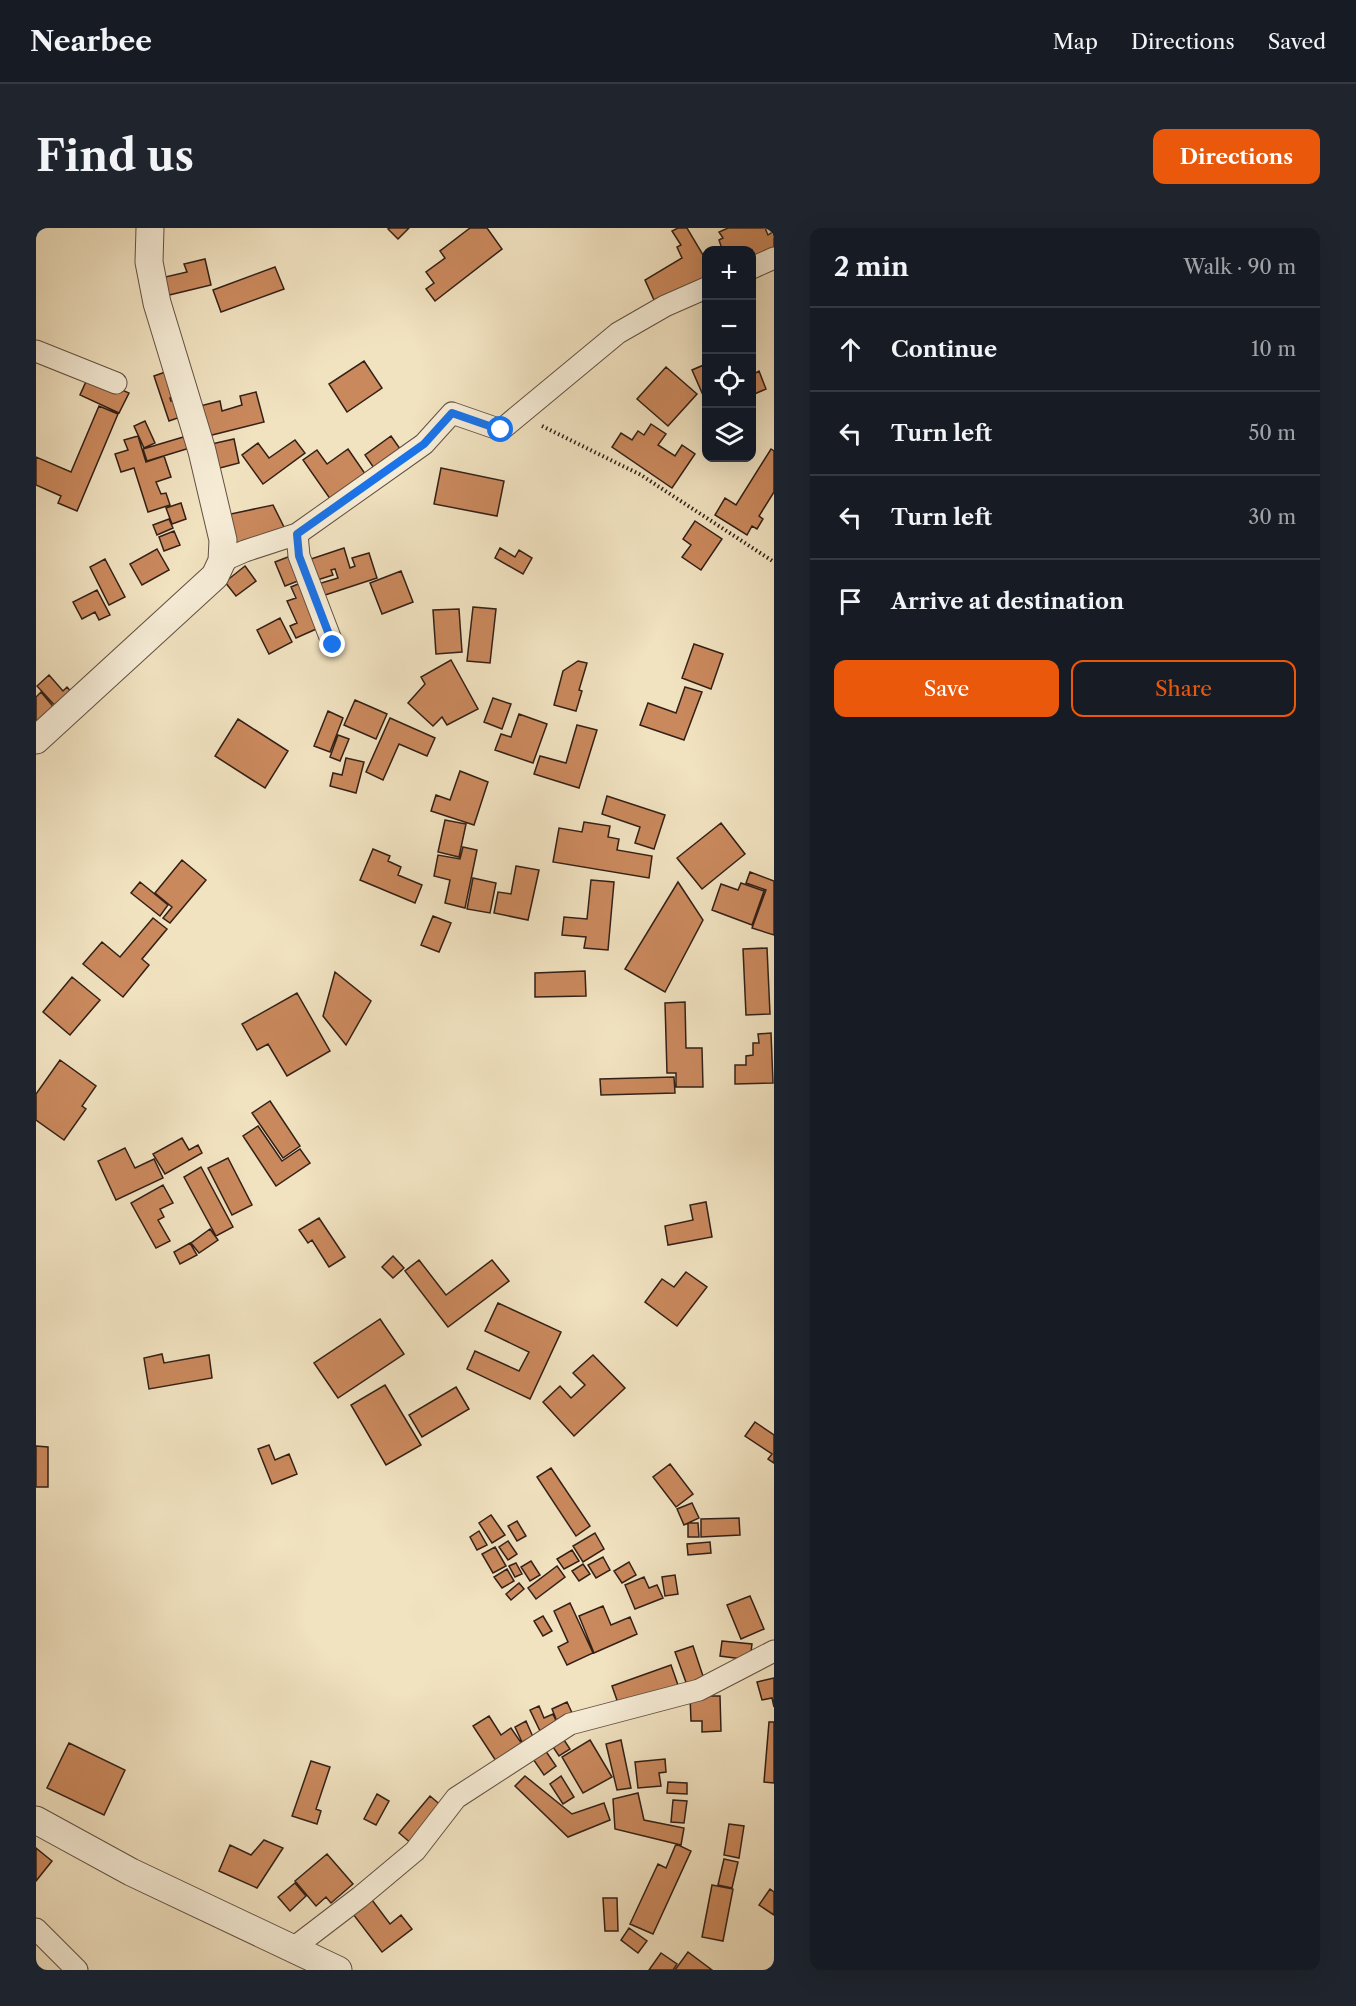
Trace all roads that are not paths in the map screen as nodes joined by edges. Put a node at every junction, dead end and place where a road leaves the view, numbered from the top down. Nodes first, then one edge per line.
1 (150, 228) edge
2 (774, 258) edge
3 (756, 266) edge
4 (702, 290) edge
5 (36, 351) edge
6 (116, 383) dead end
7 (297, 534) junction
8 (222, 561) junction
9 (333, 645) dead end
10 (36, 740) edge
11 (774, 1651) edge
12 (36, 1820) edge
13 (36, 1929) edge
14 (292, 1948) junction
15 (77, 1970) edge
16 (338, 1970) edge

1 - 8 street
2 - 3 street
4 - 7 street
5 - 6 street
7 - 8 street
7 - 9 street
8 - 10 street
11 - 14 street
12 - 14 street
13 - 15 street
14 - 16 street

